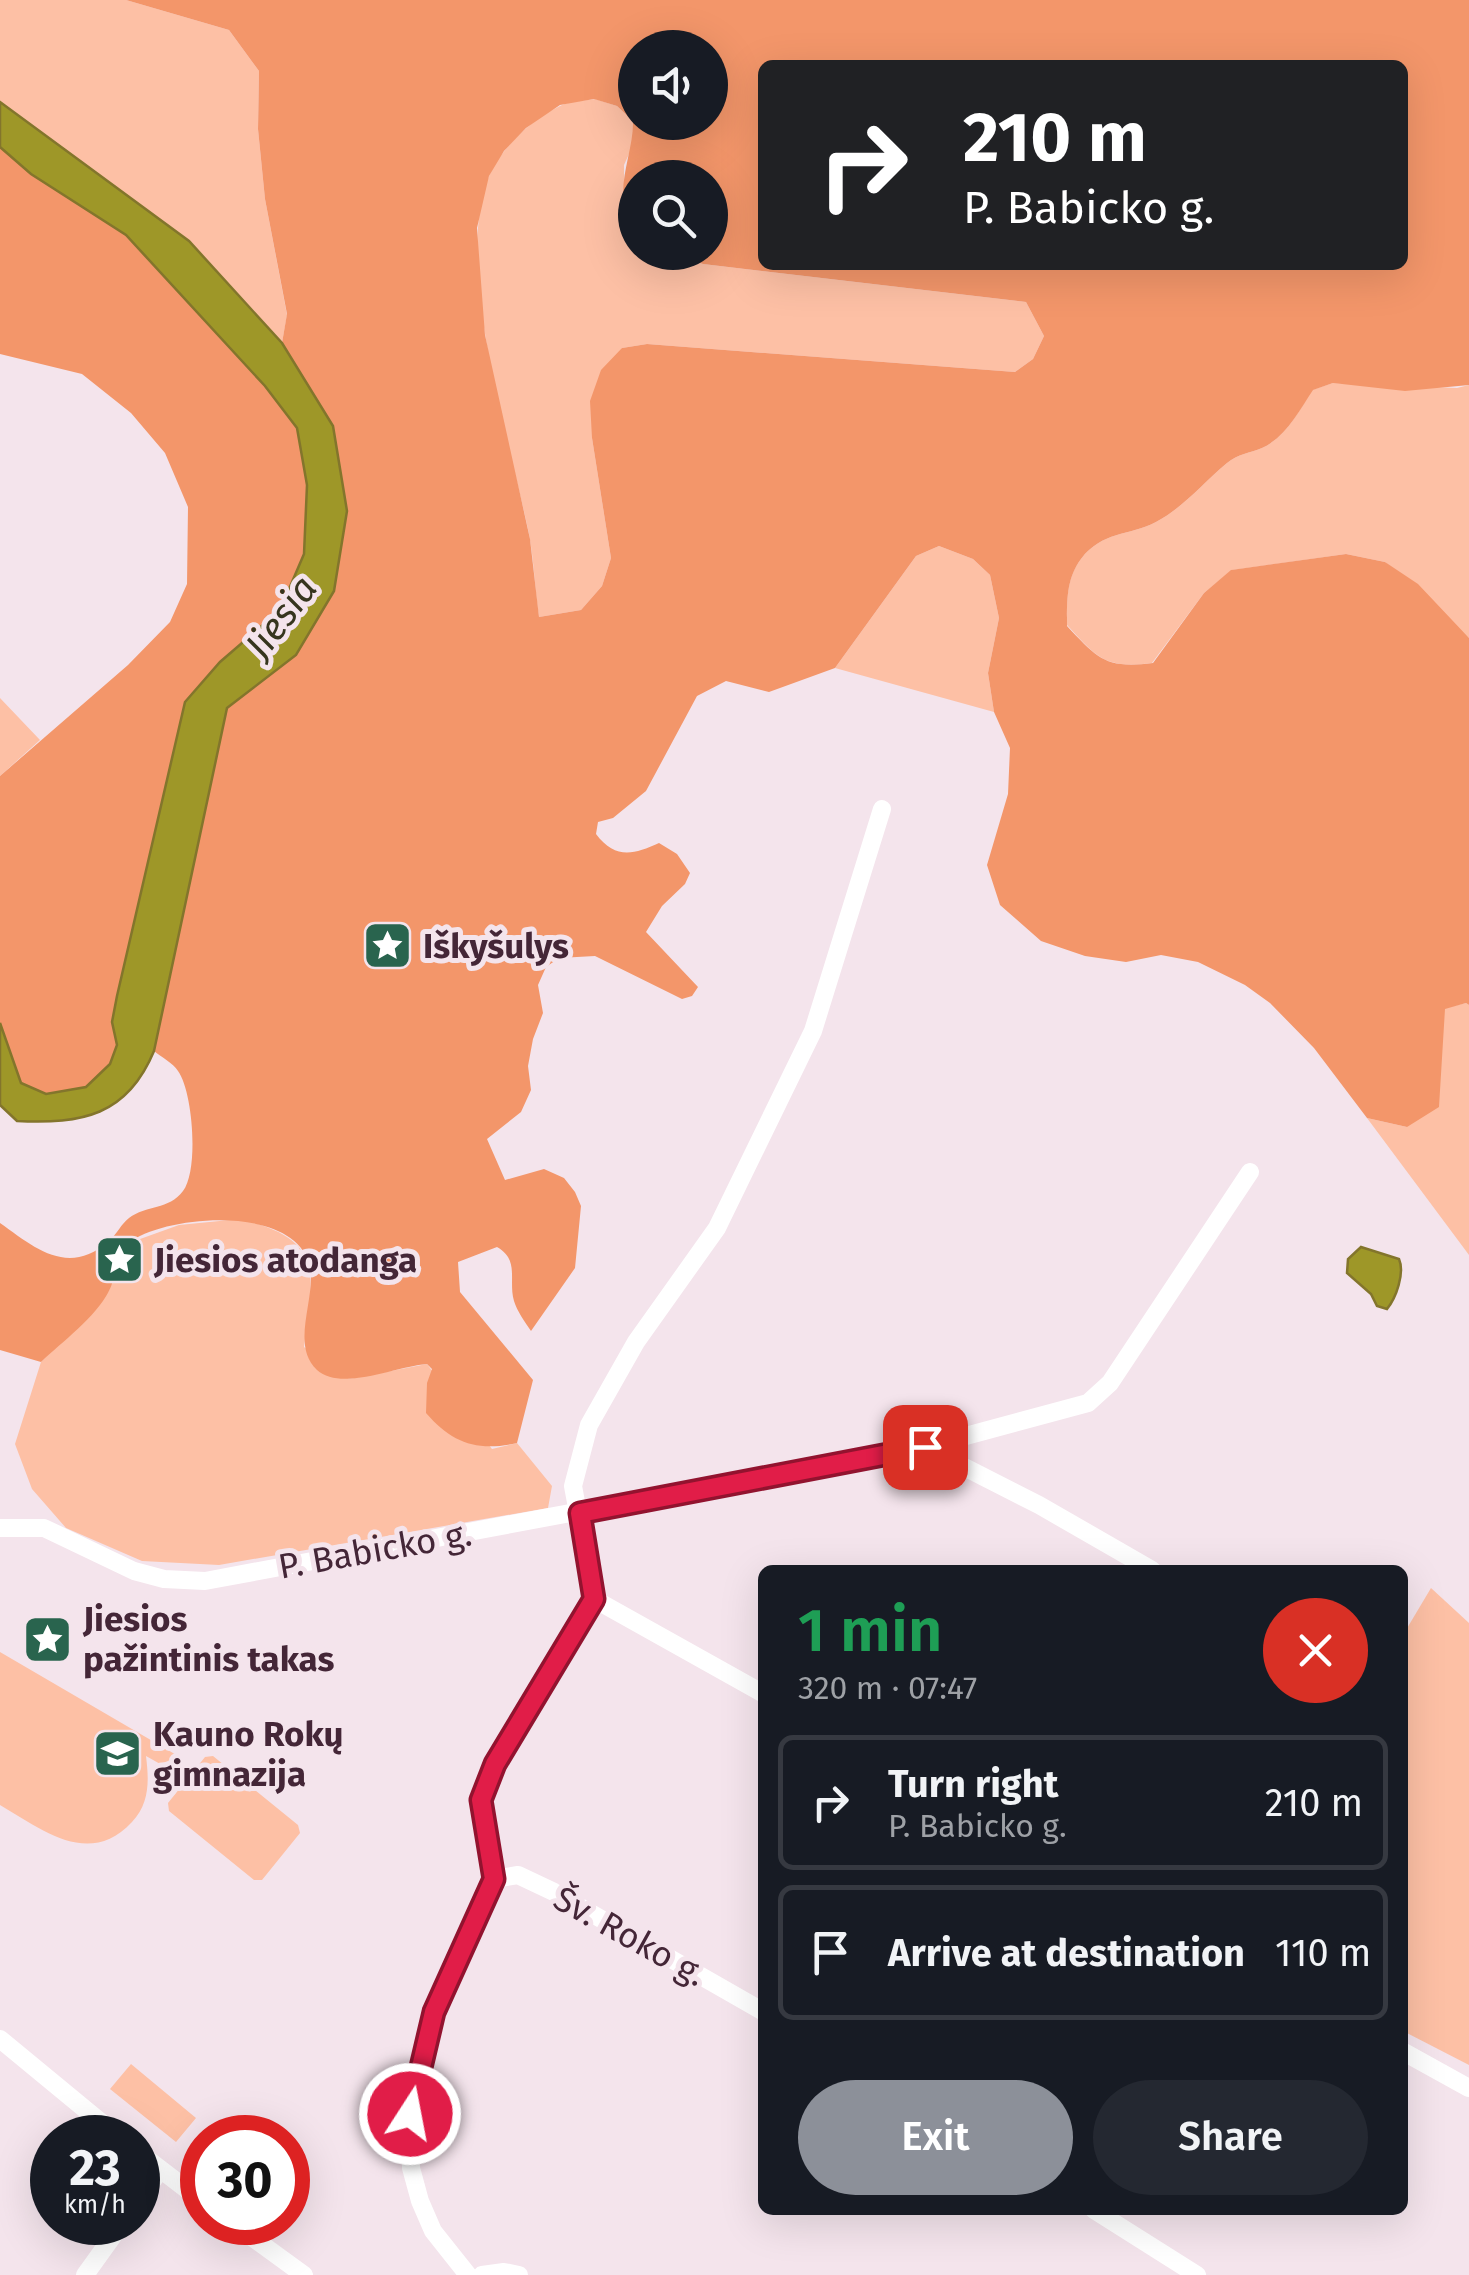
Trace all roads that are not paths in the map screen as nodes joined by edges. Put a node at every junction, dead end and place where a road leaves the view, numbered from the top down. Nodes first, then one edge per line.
1 (882, 810) dead end
2 (1250, 1172) dead end
3 (925, 1447) junction
4 (580, 1513) junction
5 (0, 1528) edge
6 (1143, 1565) edge
7 (594, 1599) junction
8 (758, 1692) edge
9 (494, 1879) junction
10 (758, 2009) edge
11 (0, 2039) edge
12 (1408, 2054) edge
13 (1469, 2088) edge
14 (92, 2115) edge
15 (160, 2170) edge
16 (180, 2185) edge
17 (1102, 2215) edge
18 (107, 2245) edge
19 (263, 2245) edge
20 (85, 2275) edge
21 (304, 2275) edge
22 (468, 2275) edge
23 (482, 2275) edge
24 (518, 2275) edge
25 (1197, 2275) edge

1 - 4 street
2 - 3 street, P. Babicko g.
3 - 4 street, P. Babicko g.
3 - 6 street
4 - 5 street, P. Babicko g.
4 - 7 street
7 - 8 street
7 - 9 street
9 - 10 street, Šv. Roko g.
9 - 22 street
11 - 14 street
12 - 13 street
15 - 16 street
17 - 25 street
18 - 20 street
19 - 21 street
23 - 24 street

